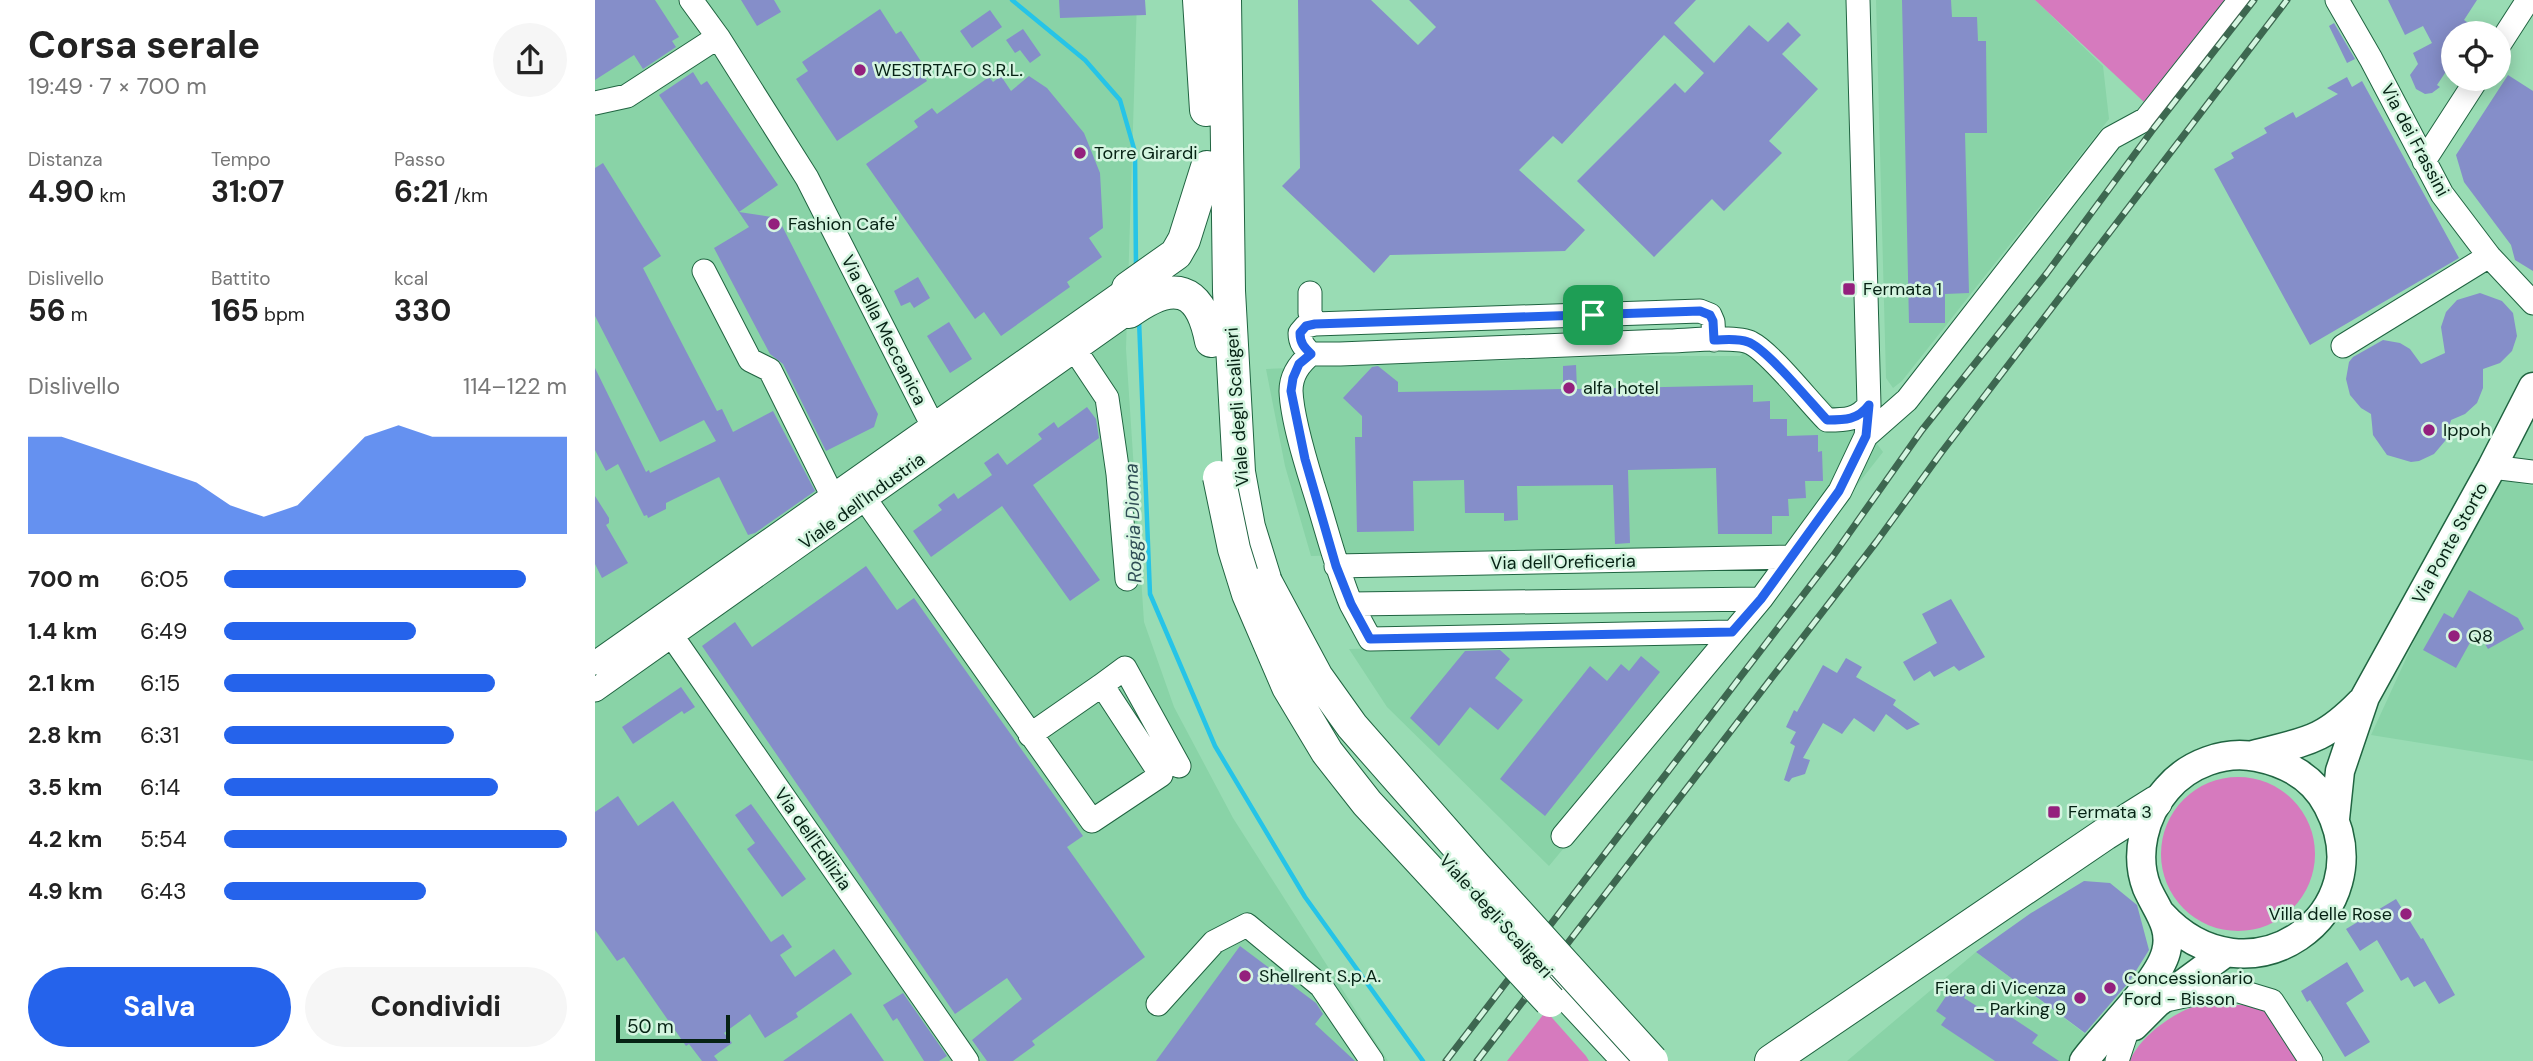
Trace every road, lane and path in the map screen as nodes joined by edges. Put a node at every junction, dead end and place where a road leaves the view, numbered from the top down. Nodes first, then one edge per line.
1 (691, 0) edge
2 (1199, 0) edge
3 (1209, 0) edge
4 (1225, 0) edge
5 (1240, 0) edge
6 (1859, 0) edge
7 (2240, 0) edge
8 (2337, 0) edge
9 (2528, 0) edge
10 (2511, 26) edge
11 (717, 37) junction
12 (2469, 91) edge
13 (595, 103) edge
14 (1216, 111) junction
15 (2424, 161) junction
16 (1207, 167) junction
17 (2489, 256) junction
18 (704, 271) dead end
19 (1310, 293) dead end
20 (1137, 294) junction
21 (2533, 303) edge
22 (1523, 317) junction
23 (1315, 324) junction
24 (1714, 340) junction
25 (1211, 341) junction
26 (2343, 346) dead end
27 (1524, 347) junction
28 (1075, 350) junction
29 (1311, 354) junction
30 (2533, 387) edge
31 (1869, 405) junction
32 (1827, 420) junction
33 (937, 434) junction
34 (1866, 436) junction
35 (1856, 460) junction
36 (2492, 467) junction
37 (2533, 472) edge
38 (1229, 475) junction
39 (832, 495) junction
40 (865, 499) junction
41 (1791, 557) junction
42 (1336, 566) junction
43 (1127, 579) dead end
44 (1266, 582) junction
45 (1761, 599) junction
46 (1351, 604) junction
47 (666, 627) junction
48 (1732, 632) junction
49 (595, 663) edge
50 (1102, 685) junction
51 (595, 690) edge
52 (2365, 697) junction
53 (1030, 736) junction
54 (2251, 755) junction
55 (1179, 766) dead end
56 (2157, 802) junction
57 (2335, 819) junction
58 (1563, 836) dead end
59 (2161, 914) junction
60 (2225, 953) junction
61 (2157, 1003) junction
62 (1158, 1004) dead end
63 (2121, 1049) edge
64 (1597, 1057) edge
65 (967, 1061) edge
66 (1372, 1061) edge
67 (1629, 1061) edge
68 (1652, 1061) edge
69 (1771, 1061) edge
70 (2084, 1061) edge
71 (2108, 1061) edge
72 (2311, 1061) edge

1 - 11 street, Via della Meccanica
2 - 14 highway
3 - 14 highway, Viale degli Scaligeri
4 - 14 highway, Viale degli Scaligeri
5 - 14 highway
6 - 31 street
7 - 34 street
8 - 15 street, Via dei Frassini
9 - 10 street
11 - 13 street
11 - 33 street, Via della Meccanica
12 - 15 street
14 - 16 highway, Viale degli Scaligeri
14 - 38 highway, Viale degli Scaligeri
15 - 17 street, Via dei Frassini
16 - 20 highway
16 - 25 highway, Viale degli Scaligeri
17 - 21 street, Via dei Frassini
17 - 26 street
18 - 39 street
19 - 23 street
20 - 25 highway
20 - 28 street, Viale dell'Industria
20 - 33 street, Viale dell'Industria
22 - 23 street
22 - 24 street
22 - 27 street
23 - 29 street
24 - 27 street
24 - 32 street
25 - 38 highway, Viale degli Scaligeri
27 - 29 street
28 - 33 street, Viale dell'Industria
28 - 43 street
29 - 42 street
30 - 36 main road, Via Ponte Storto
31 - 32 street
31 - 34 street
32 - 35 street
33 - 39 street, Viale dell'Industria
33 - 40 street, Viale dell'Industria
34 - 35 street
35 - 41 street
36 - 37 street
36 - 52 main road, Via Ponte Storto
38 - 44 highway, Viale degli Scaligeri
38 - 64 highway, Viale degli Scaligeri, bridge
39 - 47 street, Viale dell'Industria
40 - 47 street, Viale dell'Industria
40 - 53 street
41 - 42 street, Via dell'Oreficeria
41 - 45 street
42 - 46 street
44 - 67 highway, Viale degli Scaligeri, bridge
44 - 68 highway, bridge
45 - 46 street
45 - 48 street
46 - 48 street
47 - 49 street, Viale dell'Industria
47 - 51 street, Viale dell'Industria
47 - 65 street, Via dell'Edilizia
48 - 58 street
50 - 53 street
50 - 53 street
50 - 55 street
52 - 54 main road, Via Ponte Storto
52 - 57 main road, Via Ponte Storto
54 - 56 main road
54 - 57 main road
56 - 59 main road
56 - 69 highway
57 - 60 main road
59 - 60 main road
59 - 70 main road
60 - 61 main road
61 - 63 main road
61 - 72 street
62 - 66 street
63 - 71 main road

